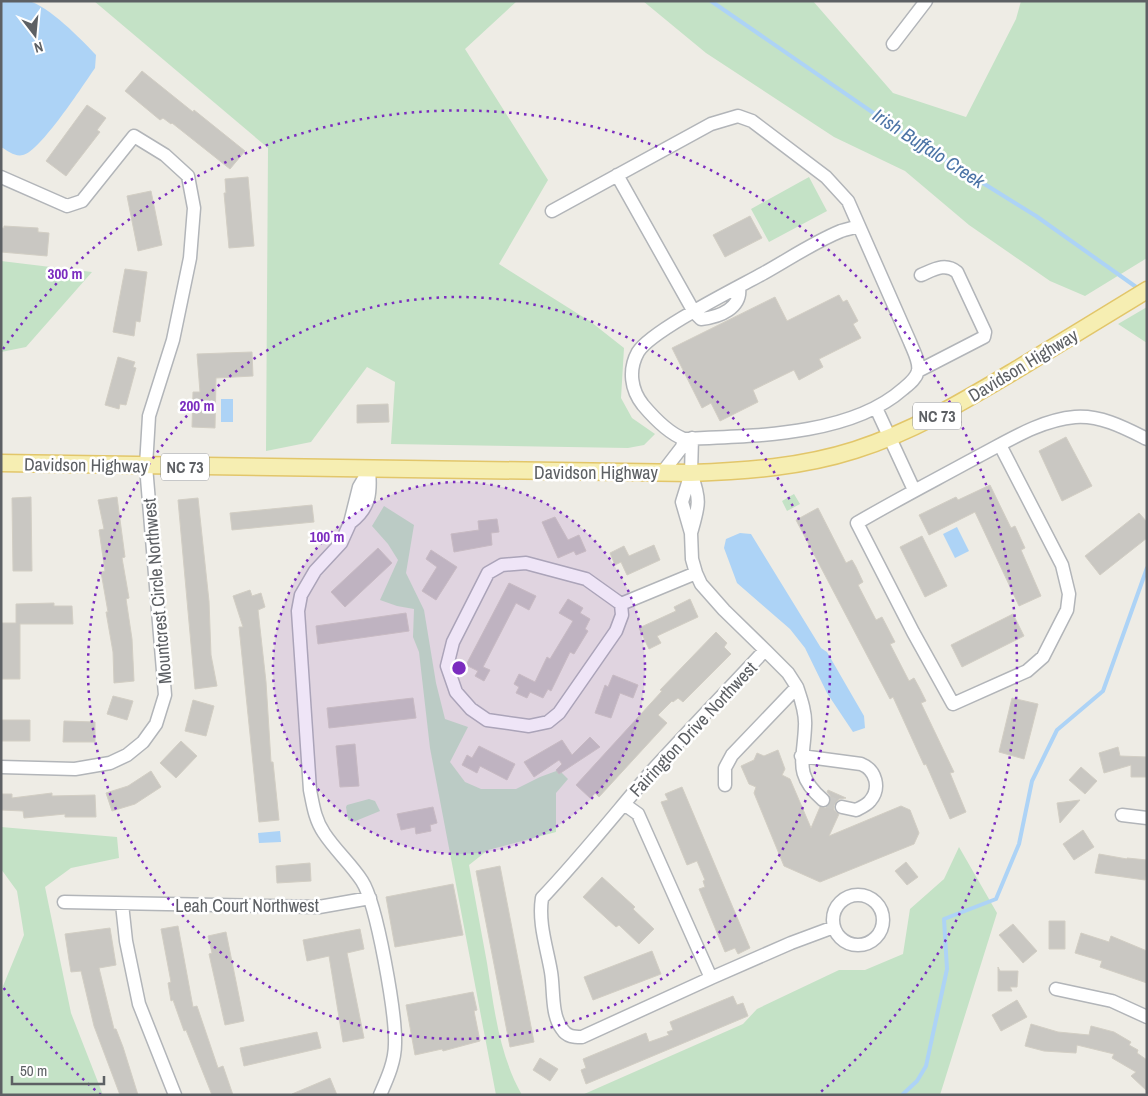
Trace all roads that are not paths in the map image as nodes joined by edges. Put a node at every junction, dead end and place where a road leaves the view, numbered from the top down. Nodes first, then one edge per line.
1 (926, 1) edge
2 (893, 44) dead end
3 (617, 176) junction
4 (1, 178) edge
5 (552, 211) dead end
6 (859, 226) junction
7 (921, 275) dead end
8 (1147, 290) edge
9 (694, 312) junction
10 (918, 371) junction
11 (876, 408) junction
12 (888, 437) junction
13 (688, 439) junction
14 (1147, 439) edge
15 (1000, 445) junction
16 (1, 463) edge
17 (146, 466) junction
18 (369, 470) junction
19 (662, 473) junction
20 (691, 473) junction
21 (914, 490) junction
22 (696, 573) junction
23 (621, 604) junction
24 (765, 650) junction
25 (797, 687) junction
26 (801, 756) junction
27 (1, 767) edge
28 (725, 785) dead end
29 (823, 800) tunnel mouth
30 (624, 804) junction
31 (842, 807) tunnel mouth
32 (1122, 814) dead end
33 (1147, 818) edge
34 (370, 898) junction
35 (64, 902) dead end
36 (122, 904) junction
37 (834, 927) junction
38 (711, 978) junction
39 (1056, 989) dead end
40 (1147, 1017) edge
41 (175, 1095) edge
42 (380, 1095) edge

1 - 2 street
3 - 5 street
3 - 6 street
3 - 9 street
4 - 17 street, Mountcrest Circle Northwest
6 - 9 street
6 - 10 street
7 - 10 street
8 - 12 main road, Davidson Highway / NC 73
9 - 13 street
10 - 11 street
11 - 12 street
11 - 13 street
12 - 20 main road, Davidson Highway / NC 73
12 - 21 street
13 - 19 street
13 - 20 street, Fairington Drive Northwest
14 - 15 street
15 - 21 street
15 - 21 street
16 - 17 main road, Davidson Highway / NC 73
17 - 18 main road, Davidson Highway / NC 73
17 - 27 street, Mountcrest Circle Northwest
18 - 19 main road, Davidson Highway / NC 73
18 - 34 street
19 - 20 main road, Davidson Highway / NC 73
20 - 22 street, Fairington Drive Northwest
22 - 23 street
22 - 24 street, Fairington Drive Northwest
23 - 23 street
24 - 25 street
24 - 30 street, Fairington Drive Northwest
25 - 26 street
25 - 28 street
26 - 29 street
26 - 31 street
30 - 38 street, Fairington Drive Northwest
30 - 38 street, Fairington Drive Northwest
32 - 33 street
34 - 36 street, Leah Court Northwest
34 - 42 street
35 - 36 street, Leah Court Northwest
36 - 41 street
37 - 37 street
37 - 38 street
39 - 40 street

